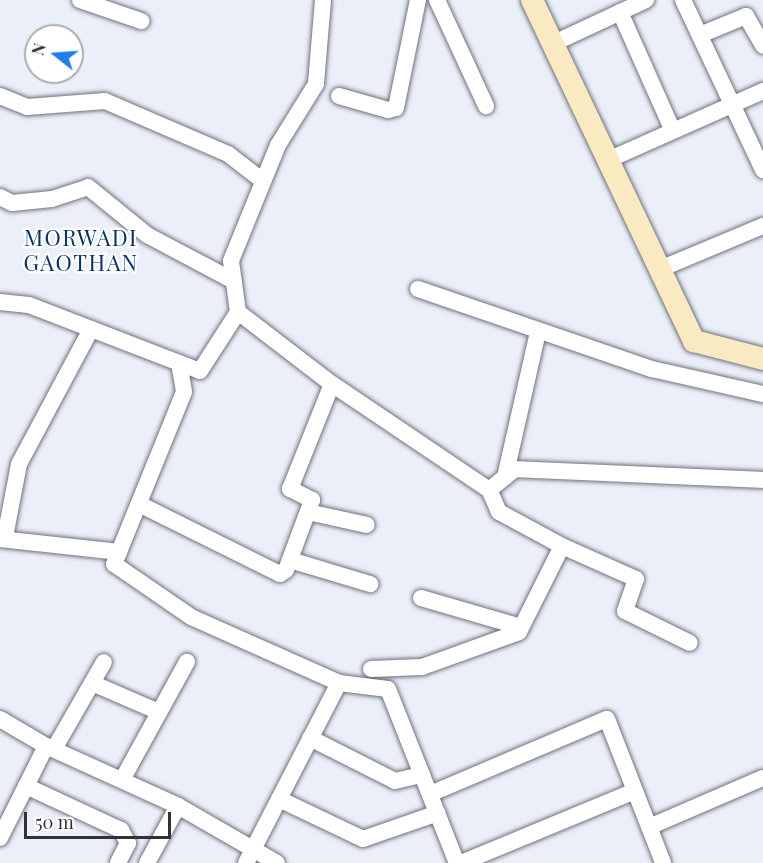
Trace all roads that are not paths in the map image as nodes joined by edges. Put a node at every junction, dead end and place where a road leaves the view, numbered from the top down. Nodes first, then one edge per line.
1 (80, 0) edge
2 (323, 0) edge
3 (418, 0) edge
4 (437, 0) edge
5 (532, 0) edge
6 (646, 0) edge
7 (682, 0) edge
8 (620, 12) junction
9 (141, 21) dead end
10 (700, 35) junction
11 (552, 44) junction
12 (763, 46) edge
13 (763, 91) edge
14 (0, 96) edge
15 (339, 96) dead end
16 (733, 104) junction
17 (486, 106) dead end
18 (673, 131) junction
19 (608, 160) junction
20 (763, 170) edge
21 (262, 181) junction
22 (0, 197) edge
23 (763, 226) edge
24 (660, 269) junction
25 (234, 281) junction
26 (418, 289) dead end
27 (0, 302) edge
28 (238, 312) junction
29 (91, 329) junction
30 (538, 332) junction
31 (179, 363) junction
32 (762, 363) edge
33 (332, 384) junction
34 (763, 394) edge
35 (505, 477) junction
36 (763, 480) edge
37 (489, 490) junction
38 (139, 504) junction
39 (308, 512) junction
40 (367, 525) dead end
41 (2, 538) edge
42 (562, 546) junction
43 (119, 552) junction
44 (290, 560) junction
45 (370, 584) dead end
46 (421, 598) dead end
47 (521, 627) junction
48 (690, 643) dead end
49 (104, 662) dead end
50 (187, 662) dead end
51 (371, 669) dead end
52 (92, 682) junction
53 (339, 683) junction
54 (159, 712) junction
55 (0, 718) edge
56 (310, 738) junction
57 (50, 748) junction
58 (422, 775) junction
59 (763, 778) edge
60 (122, 780) junction
61 (26, 786) junction
62 (635, 791) junction
63 (430, 794) junction
64 (279, 799) junction
65 (178, 806) junction
66 (438, 813) junction
67 (649, 828) junction
68 (0, 838) edge
69 (250, 856) edge
70 (118, 863) edge
71 (147, 863) edge
72 (277, 863) edge
73 (459, 863) edge
74 (663, 863) edge

1 - 9 street
2 - 21 street
3 - 15 street
4 - 17 street
5 - 11 street
6 - 8 street
7 - 10 street
8 - 11 street
8 - 18 street
10 - 12 street
10 - 16 street
11 - 19 street
13 - 16 street
14 - 21 street
16 - 18 street
16 - 20 street
18 - 19 street
19 - 24 street
21 - 25 street
22 - 25 street
23 - 24 street
24 - 32 street
25 - 28 street
26 - 30 street
27 - 29 street
28 - 31 street
28 - 33 street
29 - 31 street
29 - 41 street
30 - 34 street
30 - 35 street
31 - 38 street
33 - 37 street
33 - 39 street
35 - 36 street
35 - 37 street
37 - 42 street
38 - 43 street
38 - 44 street
39 - 40 street
39 - 44 street
41 - 43 street
42 - 47 street
42 - 48 street
43 - 53 street
44 - 45 street
46 - 47 street
47 - 51 street
49 - 52 street
50 - 54 street
52 - 54 street
52 - 57 street
53 - 56 street
53 - 58 street
54 - 60 street
55 - 57 street
56 - 58 street
56 - 64 street
57 - 60 street
57 - 61 street
58 - 63 street
59 - 67 street
60 - 65 street
61 - 68 street
61 - 70 street
62 - 63 street
62 - 67 street
62 - 73 street
63 - 66 street
64 - 66 street
64 - 69 street
65 - 69 street
65 - 71 street
66 - 73 street
67 - 74 street
69 - 72 street

